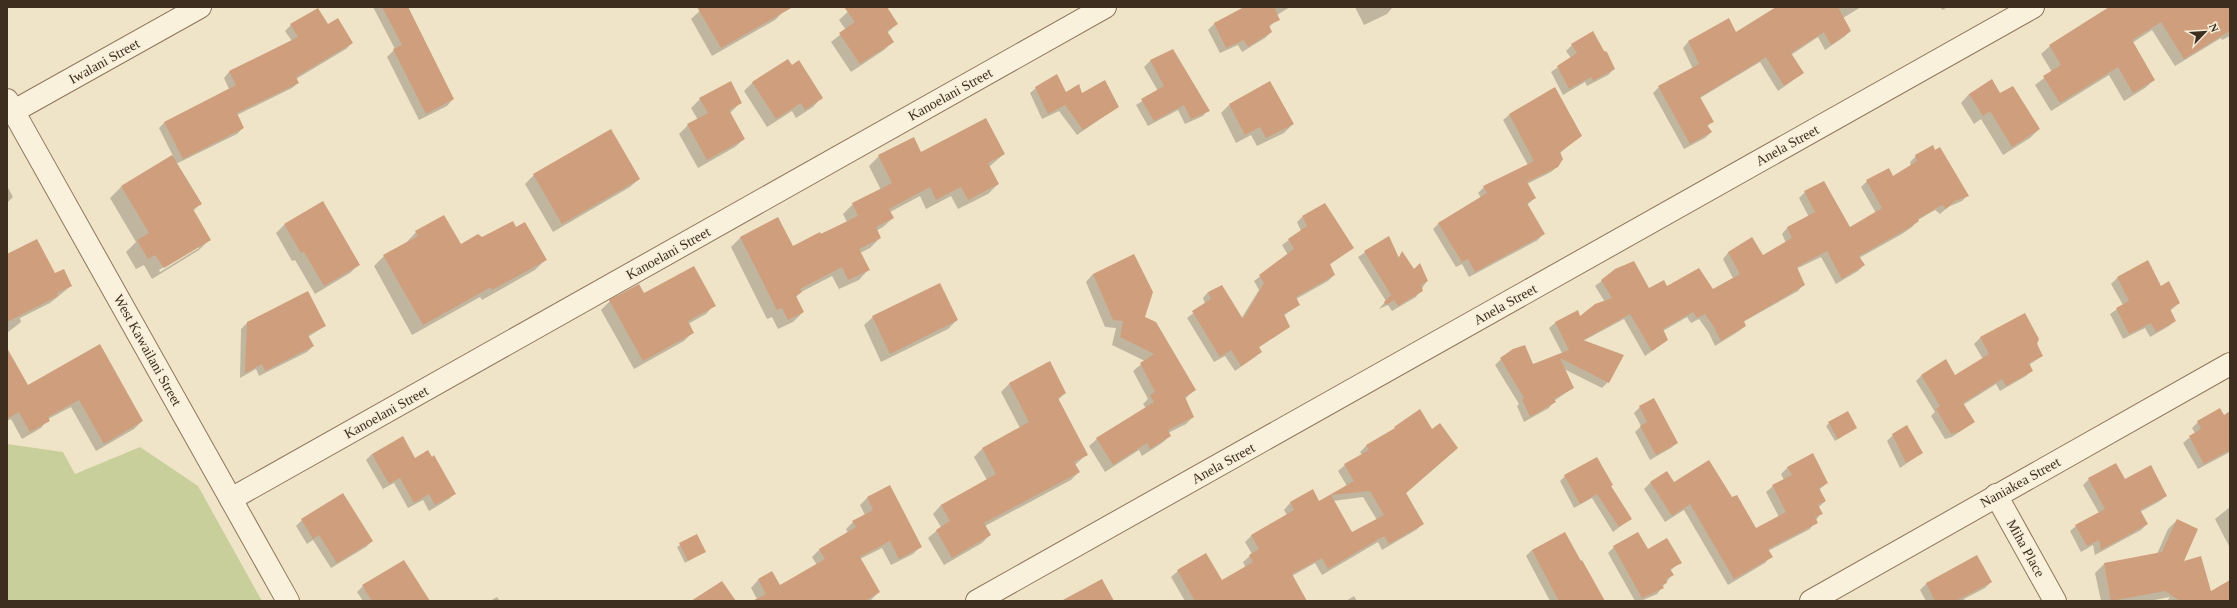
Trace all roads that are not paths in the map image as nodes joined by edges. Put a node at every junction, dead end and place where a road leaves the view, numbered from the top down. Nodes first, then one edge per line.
1 (200, 7) edge
2 (1105, 7) edge
3 (2033, 7) edge
4 (9, 109) edge
5 (2230, 364) edge
6 (1996, 495) junction
7 (231, 499) junction
8 (288, 601) edge
9 (977, 601) edge
10 (1811, 601) edge
11 (2056, 601) edge

1 - 4 street, Iwalani Street
2 - 7 street, Kanoelani Street
3 - 9 street, Anela Street
4 - 7 street, West Kawailani Street
5 - 6 street, Naniakea Street
6 - 10 street, Naniakea Street
6 - 11 street, Miha Place
7 - 8 street, West Kawailani Street

